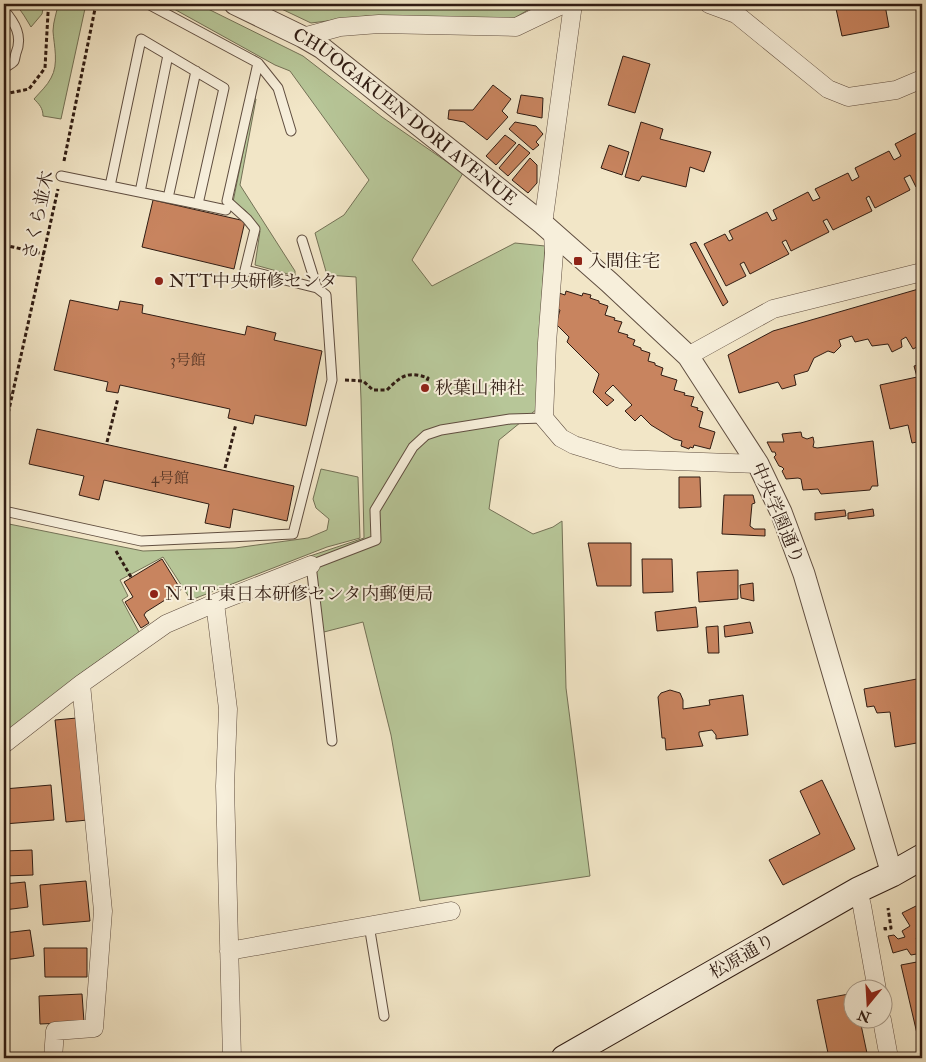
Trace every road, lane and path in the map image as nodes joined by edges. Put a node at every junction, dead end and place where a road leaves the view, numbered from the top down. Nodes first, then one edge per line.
1 (50, 4) edge
2 (96, 4) edge
3 (148, 4) edge
4 (235, 4) edge
5 (564, 4) edge
6 (573, 4) edge
7 (709, 4) edge
8 (4, 10) edge
9 (303, 36) junction
10 (168, 55) junction
11 (258, 63) junction
12 (4, 68) edge
13 (196, 71) junction
14 (922, 79) edge
15 (4, 94) edge
16 (291, 131) dead end
17 (60, 176) junction
18 (110, 186) junction
19 (140, 192) junction
20 (168, 198) junction
21 (198, 204) junction
22 (226, 209) junction
23 (548, 228) junction
24 (302, 240) dead end
25 (4, 245) edge
26 (44, 254) junction
27 (922, 272) edge
28 (317, 288) junction
29 (688, 356) junction
30 (332, 380) junction
31 (425, 386) dead end
32 (4, 393) edge
33 (11, 395) junction
34 (118, 398) dead end
35 (544, 418) junction
36 (236, 424) dead end
37 (4, 432) edge
38 (107, 442) dead end
39 (758, 464) junction
40 (226, 468) dead end
41 (4, 511) edge
42 (106, 533) junction
43 (311, 565) junction
44 (132, 577) dead end
45 (215, 603) junction
46 (81, 684) junction
47 (332, 741) dead end
48 (4, 744) edge
49 (922, 857) edge
50 (892, 874) junction
51 (858, 890) junction
52 (451, 911) dead end
53 (369, 925) junction
54 (229, 951) junction
55 (875, 980) edge
56 (384, 1016) dead end
57 (884, 1030) edge
58 (53, 1058) edge
59 (232, 1058) edge
60 (564, 1058) edge
61 (889, 1058) edge

1 - 15 path
2 - 17 path, さくら並木
3 - 11 lane
4 - 9 street, CHUOGAKUEN DORI AVENUE
5 - 9 street
6 - 23 street
7 - 14 street
8 - 12 lane
9 - 23 street, CHUOGAKUEN DORI AVENUE
10 - 13 lane
10 - 18 lane
10 - 19 lane
11 - 16 lane
11 - 22 lane
13 - 20 lane
13 - 21 lane
17 - 18 lane
17 - 26 path, さくら並木
18 - 19 lane
19 - 20 lane
20 - 21 lane
21 - 22 lane
22 - 28 lane
23 - 29 street, 中央学園通り
23 - 35 street
24 - 28 lane
25 - 26 path
26 - 33 path, さくら並木
27 - 29 street
28 - 30 lane
29 - 39 street, 中央学園通り
30 - 31 path
30 - 42 lane
32 - 33 path
33 - 37 path, さくら並木
34 - 38 path
35 - 39 street
35 - 43 lane
36 - 40 path
39 - 50 street, 中央学園通り
41 - 42 lane
42 - 44 path
43 - 45 street
43 - 47 lane
45 - 46 street
45 - 54 street
46 - 48 street
46 - 58 street
49 - 50 main road, 松原通り
50 - 51 main road, 松原通り
51 - 55 street
51 - 60 main road, 松原通り
52 - 53 street
53 - 54 street
53 - 56 lane
54 - 59 street
57 - 61 street

